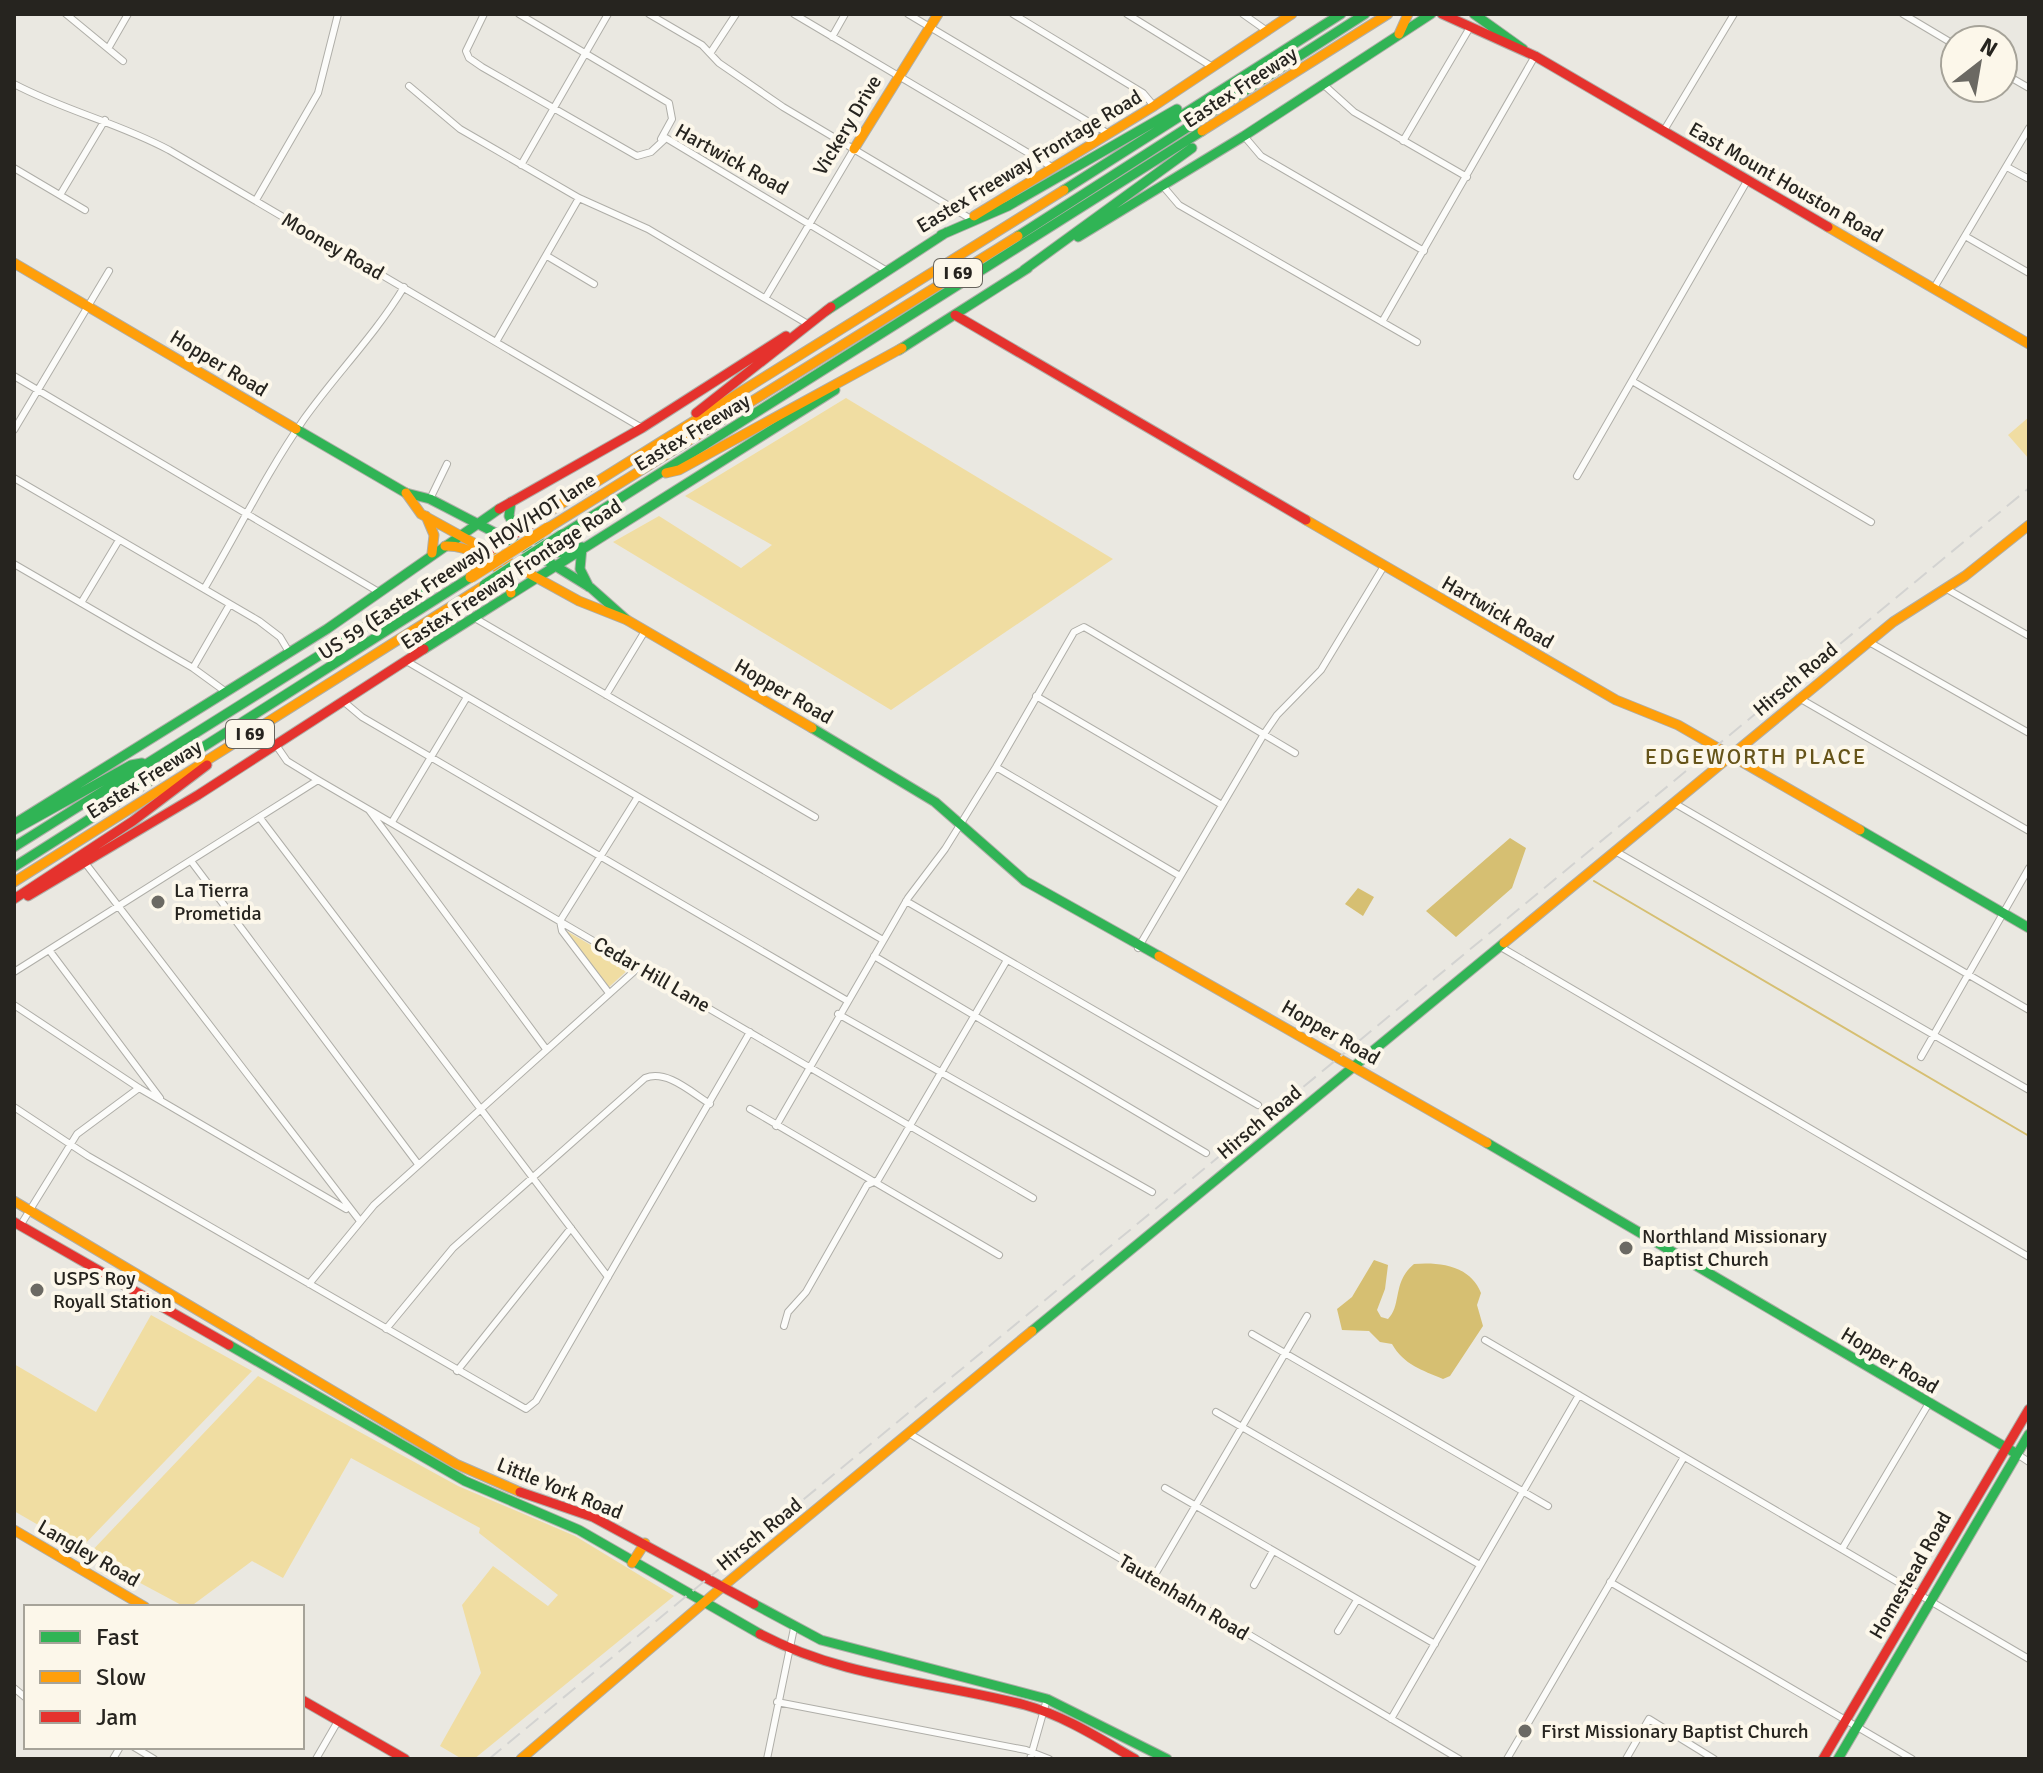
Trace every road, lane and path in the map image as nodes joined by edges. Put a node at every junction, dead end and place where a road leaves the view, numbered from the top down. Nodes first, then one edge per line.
1 (66, 14) edge
2 (128, 14) edge
3 (338, 14) edge
4 (484, 14) edge
5 (519, 14) edge
6 (608, 14) edge
7 (649, 14) edge
8 (736, 14) edge
9 (794, 14) edge
10 (845, 14) edge
11 (908, 14) edge
12 (938, 14) edge
13 (1013, 14) edge
14 (1127, 14) edge
15 (1243, 14) edge
16 (1292, 14) edge
17 (1341, 14) edge
18 (1365, 14) edge
19 (1408, 14) edge
20 (1431, 14) edge
21 (1442, 14) edge
22 (1734, 14) edge
23 (1903, 14) edge
24 (1386, 15) edge
25 (1482, 17) edge
26 (930, 27) junction
27 (1469, 29) junction
28 (1267, 31) junction
29 (1939, 35) edge
30 (832, 37) junction
31 (1397, 37) junction
32 (109, 47) junction
33 (585, 52) junction
34 (711, 52) junction
35 (1530, 54) junction
36 (123, 61) dead end
37 (1211, 66) junction
38 (1249, 72) junction
39 (897, 75) junction
40 (14, 84) edge
41 (1324, 85) junction
42 (409, 86) dead end
43 (1154, 106) junction
44 (553, 108) junction
45 (1232, 114) junction
46 (105, 120) junction
47 (2029, 128) edge
48 (1663, 132) junction
49 (1109, 134) junction
50 (1244, 136) junction
51 (661, 139) junction
52 (1403, 141) junction
53 (854, 149) junction
54 (521, 165) junction
55 (1052, 167) junction
56 (2007, 167) junction
57 (14, 168) edge
58 (1467, 177) junction
59 (2029, 179) edge
60 (1747, 181) junction
61 (1162, 185) junction
62 (60, 195) junction
63 (579, 198) junction
64 (256, 200) junction
65 (85, 210) dead end
66 (971, 219) junction
67 (809, 223) junction
68 (941, 235) junction
69 (1965, 236) junction
70 (1424, 251) junction
71 (547, 256) junction
72 (14, 263) edge
73 (1024, 270) junction
74 (109, 271) dead end
75 (887, 271) junction
76 (2029, 273) edge
77 (594, 284) dead end
78 (404, 287) junction
79 (1934, 288) junction
80 (766, 297) junction
81 (88, 307) junction
82 (831, 307) junction
83 (955, 315) junction
84 (1382, 322) junction
85 (806, 323) junction
86 (496, 342) junction
87 (1417, 342) dead end
88 (2029, 344) edge
89 (902, 348) junction
90 (14, 376) edge
91 (1632, 381) junction
92 (38, 390) junction
93 (642, 428) junction
94 (14, 430) edge
95 (298, 430) junction
96 (447, 464) dead end
97 (654, 475) junction
98 (1577, 476) dead end
99 (607, 477) junction
100 (14, 478) edge
101 (406, 493) junction
102 (430, 499) junction
103 (511, 502) junction
104 (248, 513) junction
105 (426, 516) junction
106 (1871, 522) dead end
107 (475, 523) junction
108 (2026, 533) edge
109 (459, 536) junction
110 (119, 540) junction
111 (436, 550) junction
112 (578, 550) junction
113 (14, 564) edge
114 (552, 566) junction
115 (1384, 566) junction
116 (536, 577) junction
117 (589, 587) junction
118 (1945, 588) junction
119 (204, 589) junction
120 (377, 591) junction
121 (511, 593) junction
122 (81, 603) junction
123 (230, 604) junction
124 (473, 617) junction
125 (627, 620) junction
126 (645, 631) junction
127 (2029, 636) edge
128 (1869, 642) junction
129 (289, 652) junction
130 (408, 662) junction
131 (193, 668) junction
132 (226, 693) junction
133 (606, 695) junction
134 (1036, 696) junction
135 (467, 697) junction
136 (1799, 698) junction
137 (343, 701) junction
138 (2029, 733) edge
139 (1264, 734) junction
140 (276, 745) junction
141 (1295, 753) dead end
142 (216, 755) junction
143 (1732, 755) junction
144 (430, 757) junction
145 (151, 762) junction
146 (996, 767) junction
147 (318, 780) junction
148 (637, 798) junction
149 (1674, 803) junction
150 (1222, 805) junction
151 (369, 810) junction
152 (815, 817) dead end
153 (260, 818) junction
154 (392, 822) junction
155 (960, 822) junction
156 (14, 827) edge
157 (2029, 831) edge
158 (14, 847) edge
159 (1615, 851) junction
160 (602, 856) junction
161 (191, 861) junction
162 (86, 864) junction
163 (14, 867) edge
164 (2029, 868) edge
165 (1180, 876) junction
166 (14, 882) edge
167 (14, 901) edge
168 (906, 901) junction
169 (120, 906) junction
170 (2003, 913) junction
171 (560, 921) junction
172 (2029, 928) edge
173 (883, 940) junction
174 (1499, 946) junction
175 (1138, 948) junction
176 (49, 950) junction
177 (874, 956) junction
178 (1007, 960) junction
179 (639, 967) junction
180 (14, 972) edge
181 (1968, 975) junction
182 (609, 993) junction
183 (846, 1000) junction
184 (14, 1005) edge
185 (2029, 1010) edge
186 (838, 1014) junction
187 (973, 1017) junction
188 (750, 1032) junction
189 (1934, 1035) junction
190 (546, 1049) junction
191 (1921, 1057) dead end
192 (810, 1066) junction
193 (1356, 1066) junction
194 (940, 1073) junction
195 (139, 1088) junction
196 (2029, 1090) edge
197 (161, 1100) junction
198 (710, 1104) junction
199 (1258, 1105) dead end
200 (14, 1107) edge
201 (481, 1109) junction
202 (750, 1109) dead end
203 (776, 1126) junction
204 (910, 1126) junction
205 (70, 1145) junction
206 (1206, 1153) dead end
207 (418, 1164) junction
208 (533, 1179) junction
209 (873, 1182) junction
210 (1152, 1192) dead end
211 (1033, 1198) dead end
212 (14, 1201) edge
213 (30, 1210) junction
214 (349, 1211) junction
215 (360, 1221) junction
216 (17, 1224) edge
217 (571, 1228) junction
218 (999, 1255) dead end
219 (2029, 1257) edge
220 (124, 1264) junction
221 (608, 1277) junction
222 (115, 1279) junction
223 (309, 1284) junction
224 (1307, 1316) dead end
225 (784, 1326) dead end
226 (386, 1329) junction
227 (1252, 1334) dead end
228 (1485, 1340) dead end
229 (1285, 1354) junction
230 (457, 1371) junction
231 (1579, 1395) junction
232 (1929, 1403) junction
233 (2029, 1409) edge
234 (1216, 1412) dead end
235 (1241, 1427) junction
236 (910, 1434) junction
237 (2029, 1434) edge
238 (2011, 1451) junction
239 (1684, 1457) junction
240 (2029, 1462) edge
241 (1165, 1488) dead end
242 (1524, 1491) junction
243 (1196, 1506) junction
244 (1548, 1506) dead end
245 (14, 1530) edge
246 (645, 1543) junction
247 (1842, 1549) junction
248 (1273, 1551) junction
249 (632, 1563) junction
250 (1480, 1565) junction
251 (1153, 1578) junction
252 (1610, 1582) junction
253 (1254, 1585) dead end
254 (721, 1588) junction
255 (1925, 1598) junction
256 (1357, 1600) junction
257 (702, 1604) junction
258 (142, 1605) edge
259 (794, 1628) junction
260 (1338, 1631) dead end
261 (1435, 1644) junction
262 (788, 1649) junction
263 (1890, 1657) junction
264 (2029, 1659) edge
265 (1047, 1699) junction
266 (304, 1701) edge
267 (777, 1702) junction
268 (1045, 1712) junction
269 (1391, 1719) junction
270 (338, 1721) junction
271 (1846, 1721) junction
272 (1857, 1727) junction
273 (1113, 1729) junction
274 (1106, 1743) junction
275 (1031, 1756) edge
276 (1160, 1757) edge
277 (316, 1759) edge
278 (405, 1759) edge
279 (521, 1759) edge
280 (767, 1759) edge
281 (1049, 1759) edge
282 (1135, 1759) edge
283 (1459, 1759) edge
284 (1507, 1759) edge
285 (1626, 1759) edge
286 (1714, 1759) edge
287 (1823, 1759) edge
288 (1838, 1759) edge
289 (1912, 1759) edge

1 - 32 street
2 - 32 street
3 - 64 street
4 - 44 street, Hartwick Road
5 - 33 street
6 - 33 street
7 - 34 street
8 - 34 street
9 - 30 street
10 - 30 street
11 - 26 street
12 - 26 main road, Vickery Drive
13 - 43 street
14 - 37 street
15 - 28 street
16 - 28 main road, Eastex Freeway Frontage Road
17 - 38 main road, Eastex Freeway / I 69
18 - 163 main road, US 59 (Eastex Freeway) HOV/HOT lane / I 69, bridge
19 - 31 main road
20 - 31 main road, Eastex Freeway Frontage Road
21 - 27 main road, East Mount Houston Road
22 - 48 street
23 - 29 street
24 - 45 main road, Eastex Freeway / I 69
25 - 27 main road
25 - 35 main road, East Mount Houston Road
26 - 39 main road, Vickery Drive
26 - 49 street
27 - 35 main road, East Mount Houston Road
27 - 52 street
28 - 37 main road, Eastex Freeway Frontage Road
30 - 39 street
31 - 41 main road, Eastex Freeway Frontage Road
32 - 36 street
33 - 44 street
33 - 51 street
34 - 53 street
35 - 48 main road, East Mount Houston Road
35 - 58 street
37 - 43 main road, Eastex Freeway Frontage Road
38 - 68 main road
38 - 99 main road, Eastex Freeway / I 69
39 - 53 main road, Vickery Drive
39 - 55 street
40 - 46 street, Mooney Road
41 - 50 main road, Eastex Freeway Frontage Road
41 - 52 street
42 - 54 street
43 - 49 main road, Eastex Freeway Frontage Road
44 - 51 street, Hartwick Road
44 - 54 street
45 - 73 main road
45 - 97 main road, Eastex Freeway / I 69
46 - 62 street
46 - 64 street, Mooney Road
47 - 56 street
48 - 60 main road, East Mount Houston Road
49 - 55 main road, Eastex Freeway Frontage Road
50 - 61 main road, Eastex Freeway Frontage Road
50 - 70 street
51 - 67 street, Hartwick Road
52 - 58 street
53 - 66 street
53 - 67 street, Vickery Drive
54 - 63 street
55 - 66 main road, Eastex Freeway Frontage Road
56 - 59 street
56 - 69 street
57 - 62 street
58 - 70 street
60 - 79 main road, East Mount Houston Road
60 - 91 street
61 - 73 main road, Eastex Freeway Frontage Road
61 - 84 street
62 - 65 street
63 - 71 street
63 - 80 street
64 - 78 street, Mooney Road
66 - 68 main road, Eastex Freeway Frontage Road
67 - 75 street, Hartwick Road
67 - 80 street, Vickery Drive
68 - 75 main road, Eastex Freeway Frontage Road
69 - 76 street
69 - 79 street
70 - 84 street
71 - 77 street
71 - 86 street
72 - 81 main road, Hopper Road
73 - 83 main road, Eastex Freeway Frontage Road
74 - 81 street
75 - 82 main road, Eastex Freeway Frontage Road
78 - 86 street, Mooney Road
78 - 95 street
79 - 88 main road, East Mount Houston Road
80 - 85 street
81 - 92 street
81 - 95 main road, Hopper Road
82 - 85 main road, Eastex Freeway Frontage Road
82 - 99 main road
83 - 89 main road, Eastex Freeway Frontage Road
83 - 115 main road, Hartwick Road
84 - 87 street
85 - 93 main road, Eastex Freeway Frontage Road
86 - 93 street, Mooney Road
89 - 97 main road
89 - 112 main road, Eastex Freeway Frontage Road
90 - 92 street
91 - 98 street
91 - 106 street
92 - 94 street
92 - 104 street
93 - 103 main road, Eastex Freeway Frontage Road
95 - 101 main road, Hopper Road
95 - 104 street
96 - 102 street
97 - 142 main road, Eastex Freeway / I 69, bridge
99 - 145 main road, Eastex Freeway / I 69, bridge
100 - 110 street
101 - 102 main road, Hopper Road
101 - 105 main road, Hopper Road
102 - 107 main road, Hopper Road
103 - 107 main road, Eastex Freeway Frontage Road
103 - 112 main road
104 - 119 street
104 - 120 street
105 - 109 main road, Hopper Road
105 - 111 main road
107 - 109 main road, Eastex Freeway Frontage Road
107 - 114 main road, Hopper Road
108 - 118 main road, Hirsch Road
109 - 111 main road, Eastex Freeway Frontage Road
109 - 116 main road, Hopper Road
110 - 119 street
110 - 122 street
111 - 120 main road, Eastex Freeway Frontage Road
111 - 121 main road
112 - 114 main road, Eastex Freeway Frontage Road
112 - 117 main road
113 - 122 street
114 - 116 main road, Eastex Freeway Frontage Road
114 - 117 main road, Hopper Road
115 - 139 street
115 - 143 main road, Hartwick Road
116 - 121 main road, Eastex Freeway Frontage Road
116 - 125 main road, Hopper Road
117 - 125 main road, Hopper Road
118 - 127 street
118 - 128 main road, Hirsch Road
119 - 123 street
120 - 129 main road, Eastex Freeway Frontage Road
121 - 124 main road, Eastex Freeway Frontage Road
122 - 131 street
123 - 129 street
123 - 131 street
124 - 130 main road, Eastex Freeway Frontage Road
124 - 133 street
125 - 126 main road, Hopper Road
126 - 133 street
126 - 155 main road, Hopper Road
128 - 136 main road, Hirsch Road
128 - 138 street
129 - 132 main road, Eastex Freeway Frontage Road
130 - 135 street
130 - 137 main road, Eastex Freeway Frontage Road
131 - 132 street
132 - 156 main road, Eastex Freeway Frontage Road
133 - 152 street
134 - 139 street
134 - 146 street
134 - 150 street
135 - 144 street
135 - 148 street
136 - 143 main road, Hirsch Road
136 - 157 street
137 - 140 main road, Eastex Freeway Frontage Road
137 - 144 street
139 - 141 street
139 - 150 street
140 - 147 street, Cedar Hill Lane
140 - 162 main road, Eastex Freeway Frontage Road
142 - 166 main road, Eastex Freeway / I 69
142 - 167 main road
143 - 149 main road, Hirsch Road
143 - 170 main road, Hartwick Road
144 - 154 street
144 - 160 street
145 - 156 main road
145 - 158 main road, Eastex Freeway / I 69
146 - 155 street
146 - 165 street
147 - 151 street, Cedar Hill Lane
147 - 153 street
148 - 160 street
148 - 173 street
149 - 159 main road, Hirsch Road
149 - 181 street
150 - 165 street
151 - 154 street, Cedar Hill Lane
151 - 190 street
153 - 161 street
153 - 201 street
154 - 171 street, Cedar Hill Lane
155 - 168 street
155 - 175 main road, Hopper Road
159 - 174 main road, Hirsch Road
159 - 189 street
160 - 171 street
160 - 183 street
161 - 169 street
161 - 207 street
162 - 167 main road, Eastex Freeway Frontage Road
162 - 169 street
164 - 170 street
165 - 175 street
168 - 173 street
168 - 178 street
169 - 176 street
169 - 214 street
170 - 172 main road, Hartwick Road
170 - 181 street
171 - 179 street, Cedar Hill Lane
171 - 182 street
173 - 177 street
174 - 193 main road, Hirsch Road
174 - 219 street
175 - 193 main road, Hopper Road
176 - 180 street
176 - 197 street
177 - 183 street
177 - 187 street
178 - 187 street
178 - 199 street
179 - 182 street
179 - 188 street, Cedar Hill Lane
181 - 185 street
181 - 189 street
182 - 190 street
183 - 186 street
184 - 195 street
186 - 192 street
186 - 194 street
187 - 194 street
187 - 206 street
188 - 192 street, Cedar Hill Lane
188 - 198 street
189 - 191 street
189 - 196 street
190 - 201 street
192 - 203 street
192 - 204 street, Cedar Hill Lane
193 - 232 main road, Hopper Road
193 - 236 main road, Hirsch Road
194 - 204 street
194 - 210 street
195 - 197 street
195 - 205 street
197 - 214 street
198 - 208 street
198 - 221 street
200 - 205 street
201 - 207 street
201 - 208 street
202 - 203 street
203 - 209 street
204 - 209 street
204 - 211 street, Cedar Hill Lane
205 - 213 street
205 - 223 street
207 - 215 street
208 - 217 street
208 - 226 street
209 - 218 street
209 - 225 street
212 - 213 main road, Little York Road
213 - 216 street
213 - 220 main road, Little York Road
214 - 215 street
215 - 223 street
216 - 222 main road, Little York Road
217 - 221 street
217 - 230 street
220 - 222 main road
220 - 246 main road, Little York Road
221 - 230 street
222 - 249 main road, Little York Road
223 - 226 street
224 - 229 street
226 - 230 street
227 - 229 street
228 - 231 street
229 - 235 street
229 - 242 street
231 - 239 street
231 - 242 street
232 - 238 main road, Hopper Road
232 - 247 street
233 - 238 main road, Homestead Road
234 - 235 street
235 - 243 street
235 - 250 street
236 - 251 street, Tautenhahn Road
236 - 254 main road, Hirsch Road
237 - 238 main road, Homestead Road
238 - 240 street, Hopper Road
238 - 255 main road, Homestead Road
239 - 247 street
239 - 252 street
241 - 243 street
242 - 244 street
242 - 250 street
243 - 248 street
243 - 251 street
245 - 258 main road, Langley Road
246 - 249 main road
246 - 254 main road, Little York Road
247 - 255 street
248 - 253 street
248 - 256 street
249 - 257 main road, Little York Road
250 - 261 street
251 - 269 street, Tautenhahn Road
252 - 271 street
252 - 284 street
254 - 257 main road, Hirsch Road
254 - 259 main road, Little York Road
255 - 263 main road, Homestead Road
255 - 264 street
256 - 260 street
256 - 261 street
257 - 262 main road, Little York Road
257 - 279 main road, Hirsch Road
259 - 262 street
259 - 265 main road, Little York Road
261 - 269 street
262 - 267 street
262 - 268 main road, Little York Road
263 - 271 main road, Homestead Road
263 - 272 main road, Homestead Road
265 - 268 street
265 - 273 main road, Little York Road
266 - 270 main road
267 - 275 street
267 - 280 street
268 - 274 main road, Little York Road
268 - 275 street
269 - 283 street, Tautenhahn Road
270 - 277 street
270 - 278 main road
271 - 272 street
271 - 287 main road, Homestead Road
272 - 288 main road, Homestead Road
272 - 289 street
273 - 274 main road
273 - 276 main road, Little York Road
274 - 282 main road, Little York Road
275 - 281 street
285 - 286 street

